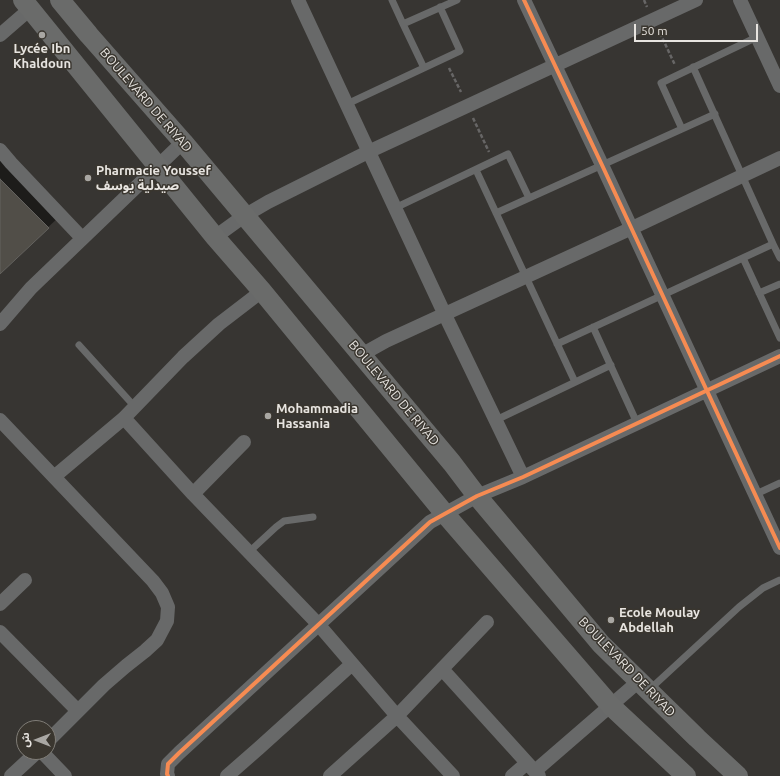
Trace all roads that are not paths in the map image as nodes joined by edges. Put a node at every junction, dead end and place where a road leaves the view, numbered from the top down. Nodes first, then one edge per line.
1 (60, 0) edge
2 (298, 0) edge
3 (392, 0) edge
4 (456, 0) edge
5 (524, 0) edge
6 (696, 0) edge
7 (740, 0) edge
8 (26, 4) edge
9 (440, 7) junction
10 (403, 24) junction
11 (0, 35) edge
12 (757, 37) junction
13 (556, 66) junction
14 (693, 67) junction
15 (424, 68) junction
16 (780, 86) edge
17 (347, 104) junction
18 (715, 114) junction
19 (682, 129) junction
20 (183, 142) junction
21 (0, 150) edge
22 (368, 152) junction
23 (780, 158) edge
24 (602, 165) junction
25 (158, 167) junction
26 (476, 170) junction
27 (743, 175) junction
28 (529, 198) junction
29 (395, 208) junction
30 (496, 214) junction
31 (244, 216) junction
32 (632, 228) junction
33 (215, 237) junction
34 (82, 238) junction
35 (773, 244) junction
36 (743, 258) junction
37 (780, 258) edge
38 (526, 277) junction
39 (780, 284) edge
40 (262, 291) junction
41 (759, 293) junction
42 (663, 295) junction
43 (445, 315) junction
44 (0, 324) edge
45 (593, 327) junction
46 (780, 338) edge
47 (557, 344) junction
48 (79, 345) dead end
49 (361, 355) junction
50 (780, 356) edge
51 (611, 365) junction
52 (575, 382) junction
53 (707, 390) junction
54 (135, 407) junction
55 (124, 418) junction
56 (0, 420) edge
57 (496, 420) junction
58 (637, 423) junction
59 (244, 442) dead end
60 (55, 476) junction
61 (523, 477) junction
62 (780, 483) edge
63 (193, 494) junction
64 (754, 495) junction
65 (477, 496) junction
66 (445, 514) junction
67 (313, 516) dead end
68 (780, 548) edge
69 (249, 552) junction
70 (25, 580) dead end
71 (780, 580) edge
72 (0, 604) edge
73 (487, 622) dead end
74 (318, 624) junction
75 (0, 632) edge
76 (352, 664) junction
77 (442, 669) junction
78 (644, 686) junction
79 (611, 706) junction
80 (78, 711) junction
81 (397, 716) junction
82 (56, 733) edge
83 (28, 760) edge
84 (50, 760) edge
85 (534, 770) edge
86 (11, 776) edge
87 (65, 776) edge
88 (168, 776) edge
89 (227, 776) edge
90 (330, 776) edge
91 (452, 776) edge
92 (512, 776) edge
93 (686, 776) edge
94 (738, 776) edge

1 - 20 main road, BOULEVARD DE RIYAD
2 - 17 street
3 - 10 lane
4 - 9 lane
5 - 13 street
6 - 13 street
7 - 12 street
8 - 11 street
8 - 25 main road
9 - 10 lane
9 - 15 lane
10 - 15 lane
12 - 14 lane
12 - 16 street
13 - 22 street
13 - 24 street
14 - 18 lane
14 - 19 lane
15 - 17 lane
17 - 22 street
18 - 19 lane
18 - 27 lane
19 - 24 lane
20 - 25 street
20 - 31 main road, BOULEVARD DE RIYAD
21 - 34 street
22 - 29 street
22 - 31 street
23 - 27 street
24 - 28 lane
24 - 32 street
25 - 33 main road
25 - 34 street
26 - 28 lane
26 - 29 lane
26 - 30 lane
27 - 32 street
27 - 35 lane
28 - 30 lane
29 - 43 street
30 - 38 lane
31 - 33 street
31 - 49 main road, BOULEVARD DE RIYAD
32 - 38 street
32 - 42 street
33 - 40 main road
34 - 44 street
35 - 36 lane
35 - 37 lane
36 - 41 lane
36 - 42 lane
38 - 43 street
38 - 47 lane
39 - 41 lane
40 - 54 street
40 - 66 main road
41 - 46 lane
42 - 45 lane
42 - 53 street
43 - 49 street
43 - 57 street
45 - 47 lane
45 - 51 lane
47 - 52 lane
48 - 54 lane
49 - 65 main road, BOULEVARD DE RIYAD
50 - 53 street
51 - 52 lane
51 - 58 lane
52 - 57 lane
53 - 58 street
53 - 64 street
54 - 55 street
55 - 60 street
55 - 63 street
56 - 60 street
57 - 61 street
58 - 61 street
59 - 63 street
60 - 80 street
61 - 65 street
62 - 64 lane
63 - 69 street
64 - 68 street
65 - 66 street
65 - 78 main road, BOULEVARD DE RIYAD
66 - 74 street
66 - 79 main road
67 - 69 lane
69 - 74 street
70 - 72 street
71 - 78 lane
73 - 77 street
74 - 76 street
74 - 88 street
75 - 80 street
76 - 81 street
76 - 89 street
77 - 81 street
77 - 85 street
78 - 79 street
78 - 94 main road, BOULEVARD DE RIYAD
79 - 85 street
79 - 93 main road
80 - 82 street
81 - 90 street
81 - 91 street
83 - 86 street
84 - 87 street
85 - 92 street

